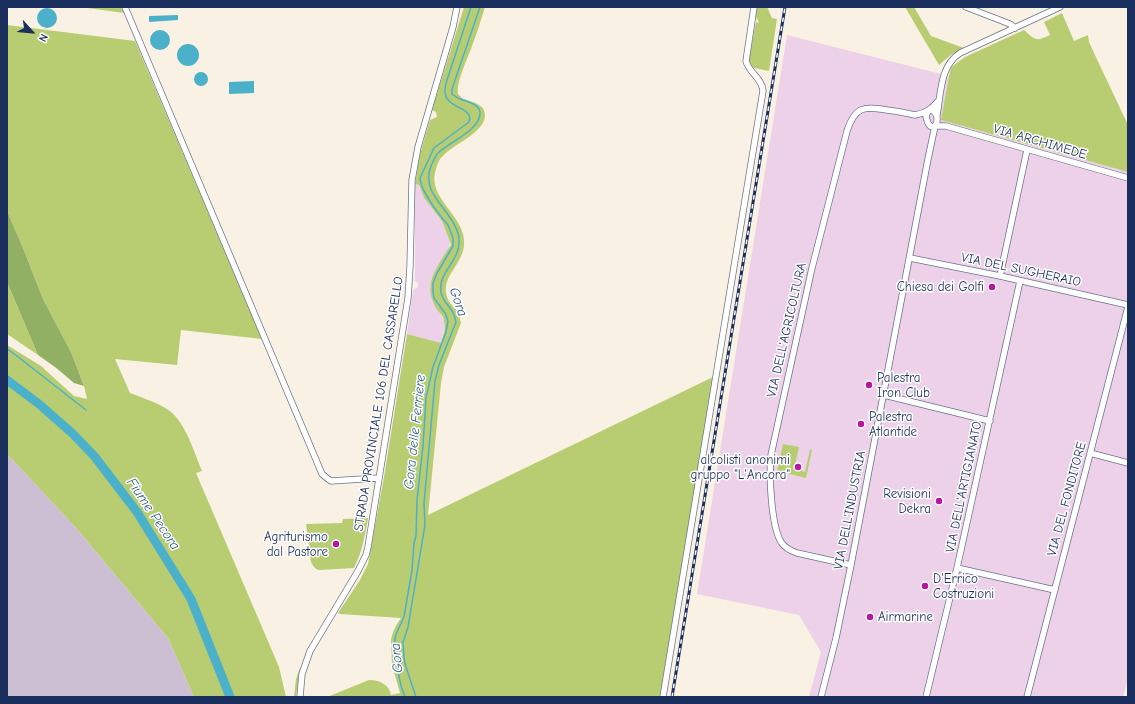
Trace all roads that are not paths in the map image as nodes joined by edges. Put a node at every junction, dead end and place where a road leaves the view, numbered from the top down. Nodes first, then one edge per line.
1 (125, 7) edge
2 (457, 7) edge
3 (754, 7) edge
4 (966, 7) edge
5 (1060, 7) edge
6 (1015, 28) junction
7 (939, 100) junction
8 (928, 111) junction
9 (915, 115) junction
10 (937, 117) junction
11 (928, 123) junction
12 (935, 126) junction
13 (946, 126) junction
14 (932, 137) junction
15 (1027, 150) junction
16 (1128, 178) edge
17 (910, 258) junction
18 (1000, 276) junction
19 (1020, 281) junction
20 (1128, 306) edge
21 (884, 395) junction
22 (990, 421) junction
23 (1090, 453) junction
24 (1128, 464) edge
25 (379, 478) junction
26 (851, 565) junction
27 (958, 568) junction
28 (1055, 590) junction
29 (300, 697) edge
30 (663, 697) edge
31 (821, 697) edge
32 (926, 697) edge
33 (1027, 697) edge

1 - 25 street
2 - 25 street, STRADA PROVINCIALE 106 DEL CASSARELLO
3 - 30 street
4 - 6 street
5 - 6 street, VIA DELL'INDUSTRIA
6 - 7 street, VIA DELL'INDUSTRIA
7 - 8 street
7 - 10 street, VIA DELL'INDUSTRIA
8 - 9 street, VIA DELL'AGRICOLTURA
8 - 10 street, VIA ARCHIMEDE
8 - 11 street, VIA DELL'INDUSTRIA
9 - 11 street, VIA DELL'AGRICOLTURA
9 - 26 street, VIA DELL'AGRICOLTURA
10 - 12 street, VIA DELL'INDUSTRIA
10 - 13 street, VIA ARCHIMEDE
11 - 12 street, VIA DELL'AGRICOLTURA
11 - 14 street, VIA DELL'INDUSTRIA
12 - 13 street, VIA ARCHIMEDE
12 - 14 street, VIA DELL'INDUSTRIA
13 - 15 street, VIA ARCHIMEDE
14 - 17 street, VIA DELL'INDUSTRIA
15 - 16 street, VIA ARCHIMEDE
15 - 18 street
17 - 18 street, VIA DEL SUGHERAIO
17 - 21 street, VIA DELL'INDUSTRIA
18 - 19 street, VIA DEL SUGHERAIO
19 - 20 street, VIA DEL SUGHERAIO
19 - 22 street, VIA DELL'ARTIGIANATO
20 - 23 street, VIA DEL FONDITORE
21 - 22 street
21 - 26 street, VIA DELL'INDUSTRIA
22 - 27 street, VIA DELL'ARTIGIANATO
23 - 24 street
23 - 28 street, VIA DEL FONDITORE
25 - 29 street, STRADA PROVINCIALE 106 DEL CASSARELLO
26 - 31 street, VIA DELL'INDUSTRIA
27 - 28 street
27 - 32 street, VIA DELL'ARTIGIANATO
28 - 33 street, VIA DEL FONDITORE

